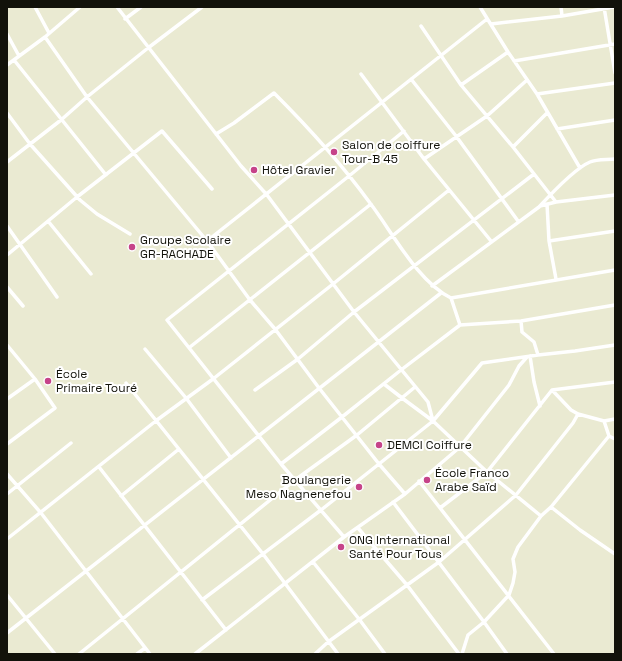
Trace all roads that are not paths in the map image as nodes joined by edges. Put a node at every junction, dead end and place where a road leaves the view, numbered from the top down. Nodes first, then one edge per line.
1 (35, 7) edge
2 (117, 7) edge
3 (141, 7) edge
4 (202, 7) edge
5 (480, 7) edge
6 (561, 7) edge
7 (614, 7) edge
8 (78, 8) edge
9 (604, 8) edge
10 (562, 16) junction
11 (125, 19) junction
12 (487, 19) junction
13 (491, 24) junction
14 (421, 26) dead end
15 (49, 33) junction
16 (7, 34) edge
17 (45, 37) junction
18 (613, 44) edge
19 (148, 48) junction
20 (508, 52) junction
21 (441, 55) junction
22 (19, 56) junction
23 (14, 60) junction
24 (514, 61) junction
25 (7, 65) edge
26 (615, 73) edge
27 (361, 74) dead end
28 (411, 79) junction
29 (527, 80) junction
30 (615, 82) edge
31 (461, 85) junction
32 (537, 94) junction
33 (87, 97) junction
34 (382, 102) junction
35 (7, 113) edge
36 (547, 113) junction
37 (487, 116) junction
38 (61, 120) junction
39 (615, 120) edge
40 (557, 129) junction
41 (404, 131) junction
42 (216, 134) junction
43 (456, 136) junction
44 (30, 144) junction
45 (326, 147) junction
46 (513, 147) junction
47 (134, 153) junction
48 (615, 158) edge
49 (424, 159) junction
50 (7, 162) edge
51 (580, 168) junction
52 (534, 174) junction
53 (106, 175) junction
54 (349, 176) junction
55 (212, 189) dead end
56 (449, 190) junction
57 (550, 194) junction
58 (615, 194) edge
59 (266, 195) junction
60 (77, 197) junction
61 (502, 199) junction
62 (556, 202) junction
63 (371, 204) junction
64 (547, 204) junction
65 (539, 207) junction
66 (474, 220) junction
67 (48, 221) junction
68 (518, 221) junction
69 (288, 224) junction
70 (7, 226) edge
71 (615, 231) edge
72 (130, 234) dead end
73 (393, 236) junction
74 (207, 241) junction
75 (491, 241) junction
76 (549, 241) junction
77 (20, 244) junction
78 (310, 254) junction
79 (7, 255) edge
80 (415, 266) junction
81 (615, 270) edge
82 (229, 272) junction
83 (91, 274) dead end
84 (556, 279) junction
85 (333, 284) junction
86 (432, 286) junction
87 (7, 287) edge
88 (441, 293) junction
89 (57, 297) dead end
90 (451, 298) junction
91 (250, 300) junction
92 (615, 305) edge
93 (23, 306) dead end
94 (354, 312) junction
95 (521, 321) junction
96 (460, 325) junction
97 (275, 329) junction
98 (378, 341) junction
99 (7, 345) edge
100 (615, 345) edge
101 (190, 347) junction
102 (145, 348) dead end
103 (538, 355) junction
104 (529, 357) junction
105 (298, 359) junction
106 (401, 370) junction
107 (35, 379) junction
108 (213, 379) junction
109 (615, 382) edge
110 (126, 383) dead end
111 (384, 384) junction
112 (415, 387) junction
113 (319, 388) junction
114 (254, 390) dead end
115 (552, 390) junction
116 (186, 398) junction
117 (402, 398) junction
118 (7, 399) edge
119 (540, 406) junction
120 (578, 414) junction
121 (342, 418) junction
122 (615, 419) edge
123 (157, 420) junction
124 (433, 421) junction
125 (604, 421) junction
126 (357, 435) junction
127 (258, 436) junction
128 (609, 436) junction
129 (615, 440) edge
130 (72, 442) dead end
131 (7, 444) edge
132 (460, 446) junction
133 (179, 449) junction
134 (231, 458) junction
135 (280, 464) junction
136 (379, 464) junction
137 (99, 467) junction
138 (487, 472) junction
139 (7, 474) edge
140 (203, 480) junction
141 (295, 480) junction
142 (419, 481) junction
143 (17, 486) junction
144 (7, 494) edge
145 (405, 494) junction
146 (516, 495) junction
147 (121, 496) junction
148 (393, 502) junction
149 (551, 507) junction
150 (440, 508) junction
151 (321, 510) junction
152 (41, 513) junction
153 (541, 516) junction
154 (143, 526) junction
155 (240, 526) junction
156 (358, 528) junction
157 (344, 538) junction
158 (7, 539) edge
159 (465, 540) junction
160 (263, 554) junction
161 (615, 554) edge
162 (313, 562) junction
163 (439, 562) junction
164 (86, 572) junction
165 (181, 573) junction
166 (284, 583) junction
167 (407, 586) junction
168 (7, 595) edge
169 (509, 595) junction
170 (202, 600) junction
171 (27, 618) junction
172 (122, 618) junction
173 (359, 619) junction
174 (484, 622) junction
175 (226, 630) junction
176 (7, 633) edge
177 (328, 642) junction
178 (145, 648) junction
179 (55, 654) edge
180 (79, 654) edge
181 (137, 654) edge
182 (150, 654) edge
183 (195, 654) edge
184 (315, 654) edge
185 (338, 654) edge
186 (386, 654) edge
187 (460, 654) edge
188 (506, 654) edge
189 (554, 654) edge

1 - 15 street
2 - 11 street
3 - 11 street
4 - 19 street
5 - 12 street
6 - 10 street
7 - 9 street
8 - 15 street
9 - 10 street
9 - 18 street
10 - 13 street
11 - 19 street
12 - 13 street
12 - 21 street
13 - 20 street
14 - 21 street
15 - 17 street
16 - 22 street
17 - 22 street
17 - 33 street
18 - 24 street
18 - 26 street
19 - 33 street
19 - 42 street
20 - 24 street
20 - 31 street
21 - 28 street
21 - 31 street
22 - 23 street
23 - 25 street
23 - 38 street
24 - 29 street
27 - 34 street
28 - 34 street
28 - 43 street
29 - 32 street
29 - 37 street
30 - 32 street
31 - 37 street
32 - 36 street
33 - 38 street
33 - 47 street
34 - 41 street
34 - 45 street
35 - 44 street
36 - 40 street
36 - 46 street
37 - 43 street
37 - 46 street
38 - 44 street
38 - 53 street
39 - 40 street
40 - 51 street
41 - 49 street
41 - 54 street
42 - 45 street
42 - 59 street
43 - 49 street
43 - 61 street
44 - 50 street
44 - 60 street
45 - 54 street
45 - 59 street
46 - 52 street
47 - 53 street
47 - 55 street
47 - 74 street
48 - 51 street
49 - 56 street
51 - 57 street
52 - 57 street
52 - 61 street
53 - 60 street
54 - 63 street
54 - 69 street
56 - 66 street
56 - 73 street
57 - 62 street
57 - 65 street
58 - 62 street
59 - 69 street
59 - 74 street
60 - 67 street
60 - 72 street
61 - 66 street
61 - 68 street
62 - 64 street
63 - 73 street
63 - 78 street
64 - 65 street
64 - 76 street
65 - 68 street
66 - 75 street
66 - 80 street
67 - 77 street
67 - 83 street
68 - 75 street
69 - 78 street
69 - 82 street
70 - 77 street
71 - 76 street
73 - 80 street
73 - 85 street
74 - 82 street
75 - 86 street
76 - 84 street
77 - 79 street
77 - 89 street
78 - 85 street
78 - 91 street
80 - 86 street
80 - 94 street
81 - 84 street
82 - 91 street
82 - 101 street
84 - 90 street
85 - 94 street
85 - 97 street
86 - 88 street
87 - 93 street
88 - 90 street
88 - 98 street
90 - 96 street
91 - 97 street
91 - 101 street
92 - 95 street
94 - 98 street
94 - 105 street
95 - 96 street
95 - 103 street
96 - 106 street
97 - 105 street
97 - 108 street
98 - 106 street
98 - 113 street
99 - 107 street
100 - 103 street
101 - 108 street
102 - 116 street
103 - 104 street
104 - 119 street
104 - 124 street
104 - 132 street
105 - 113 street
105 - 114 street
106 - 111 street
106 - 112 street
107 - 118 street
107 - 131 street
108 - 116 street
108 - 127 street
109 - 115 street
110 - 123 street
111 - 117 street
111 - 121 street
112 - 117 street
112 - 124 street
113 - 121 street
113 - 127 street
115 - 119 street
115 - 120 street
116 - 123 street
116 - 134 street
117 - 124 street
117 - 126 street
119 - 138 street
120 - 125 street
120 - 146 street
121 - 126 street
121 - 135 street
122 - 125 street
123 - 133 street
123 - 137 street
124 - 132 street
124 - 136 street
125 - 128 street
126 - 136 street
126 - 141 street
127 - 134 street
127 - 135 street
128 - 129 street
128 - 149 street
130 - 143 street
132 - 138 street
132 - 142 street
133 - 140 street
133 - 147 street
134 - 140 street
135 - 141 street
136 - 145 street
136 - 151 street
137 - 147 street
137 - 152 street
138 - 146 street
138 - 150 street
139 - 143 street
140 - 154 street
140 - 155 street
141 - 151 street
141 - 155 street
142 - 145 street
142 - 150 street
143 - 144 street
143 - 152 street
145 - 148 street
146 - 153 street
146 - 159 street
147 - 154 street
148 - 156 street
148 - 163 street
149 - 153 street
149 - 161 street
150 - 159 street
151 - 157 street
151 - 160 street
152 - 158 street
152 - 164 street
153 - 169 street
154 - 164 street
154 - 165 street
155 - 160 street
155 - 165 street
156 - 157 street
156 - 167 street
157 - 162 street
159 - 163 street
159 - 169 street
160 - 166 street
160 - 170 street
162 - 166 street
162 - 173 street
163 - 167 street
163 - 174 street
164 - 171 street
164 - 172 street
165 - 170 street
165 - 172 street
166 - 175 street
166 - 177 street
167 - 173 street
167 - 187 street
168 - 171 street
169 - 174 street
169 - 189 street
170 - 175 street
171 - 176 street
171 - 179 street
172 - 178 street
172 - 180 street
173 - 177 street
173 - 186 street
174 - 187 street
174 - 188 street
175 - 183 street
177 - 184 street
177 - 185 street
178 - 181 street
178 - 182 street

